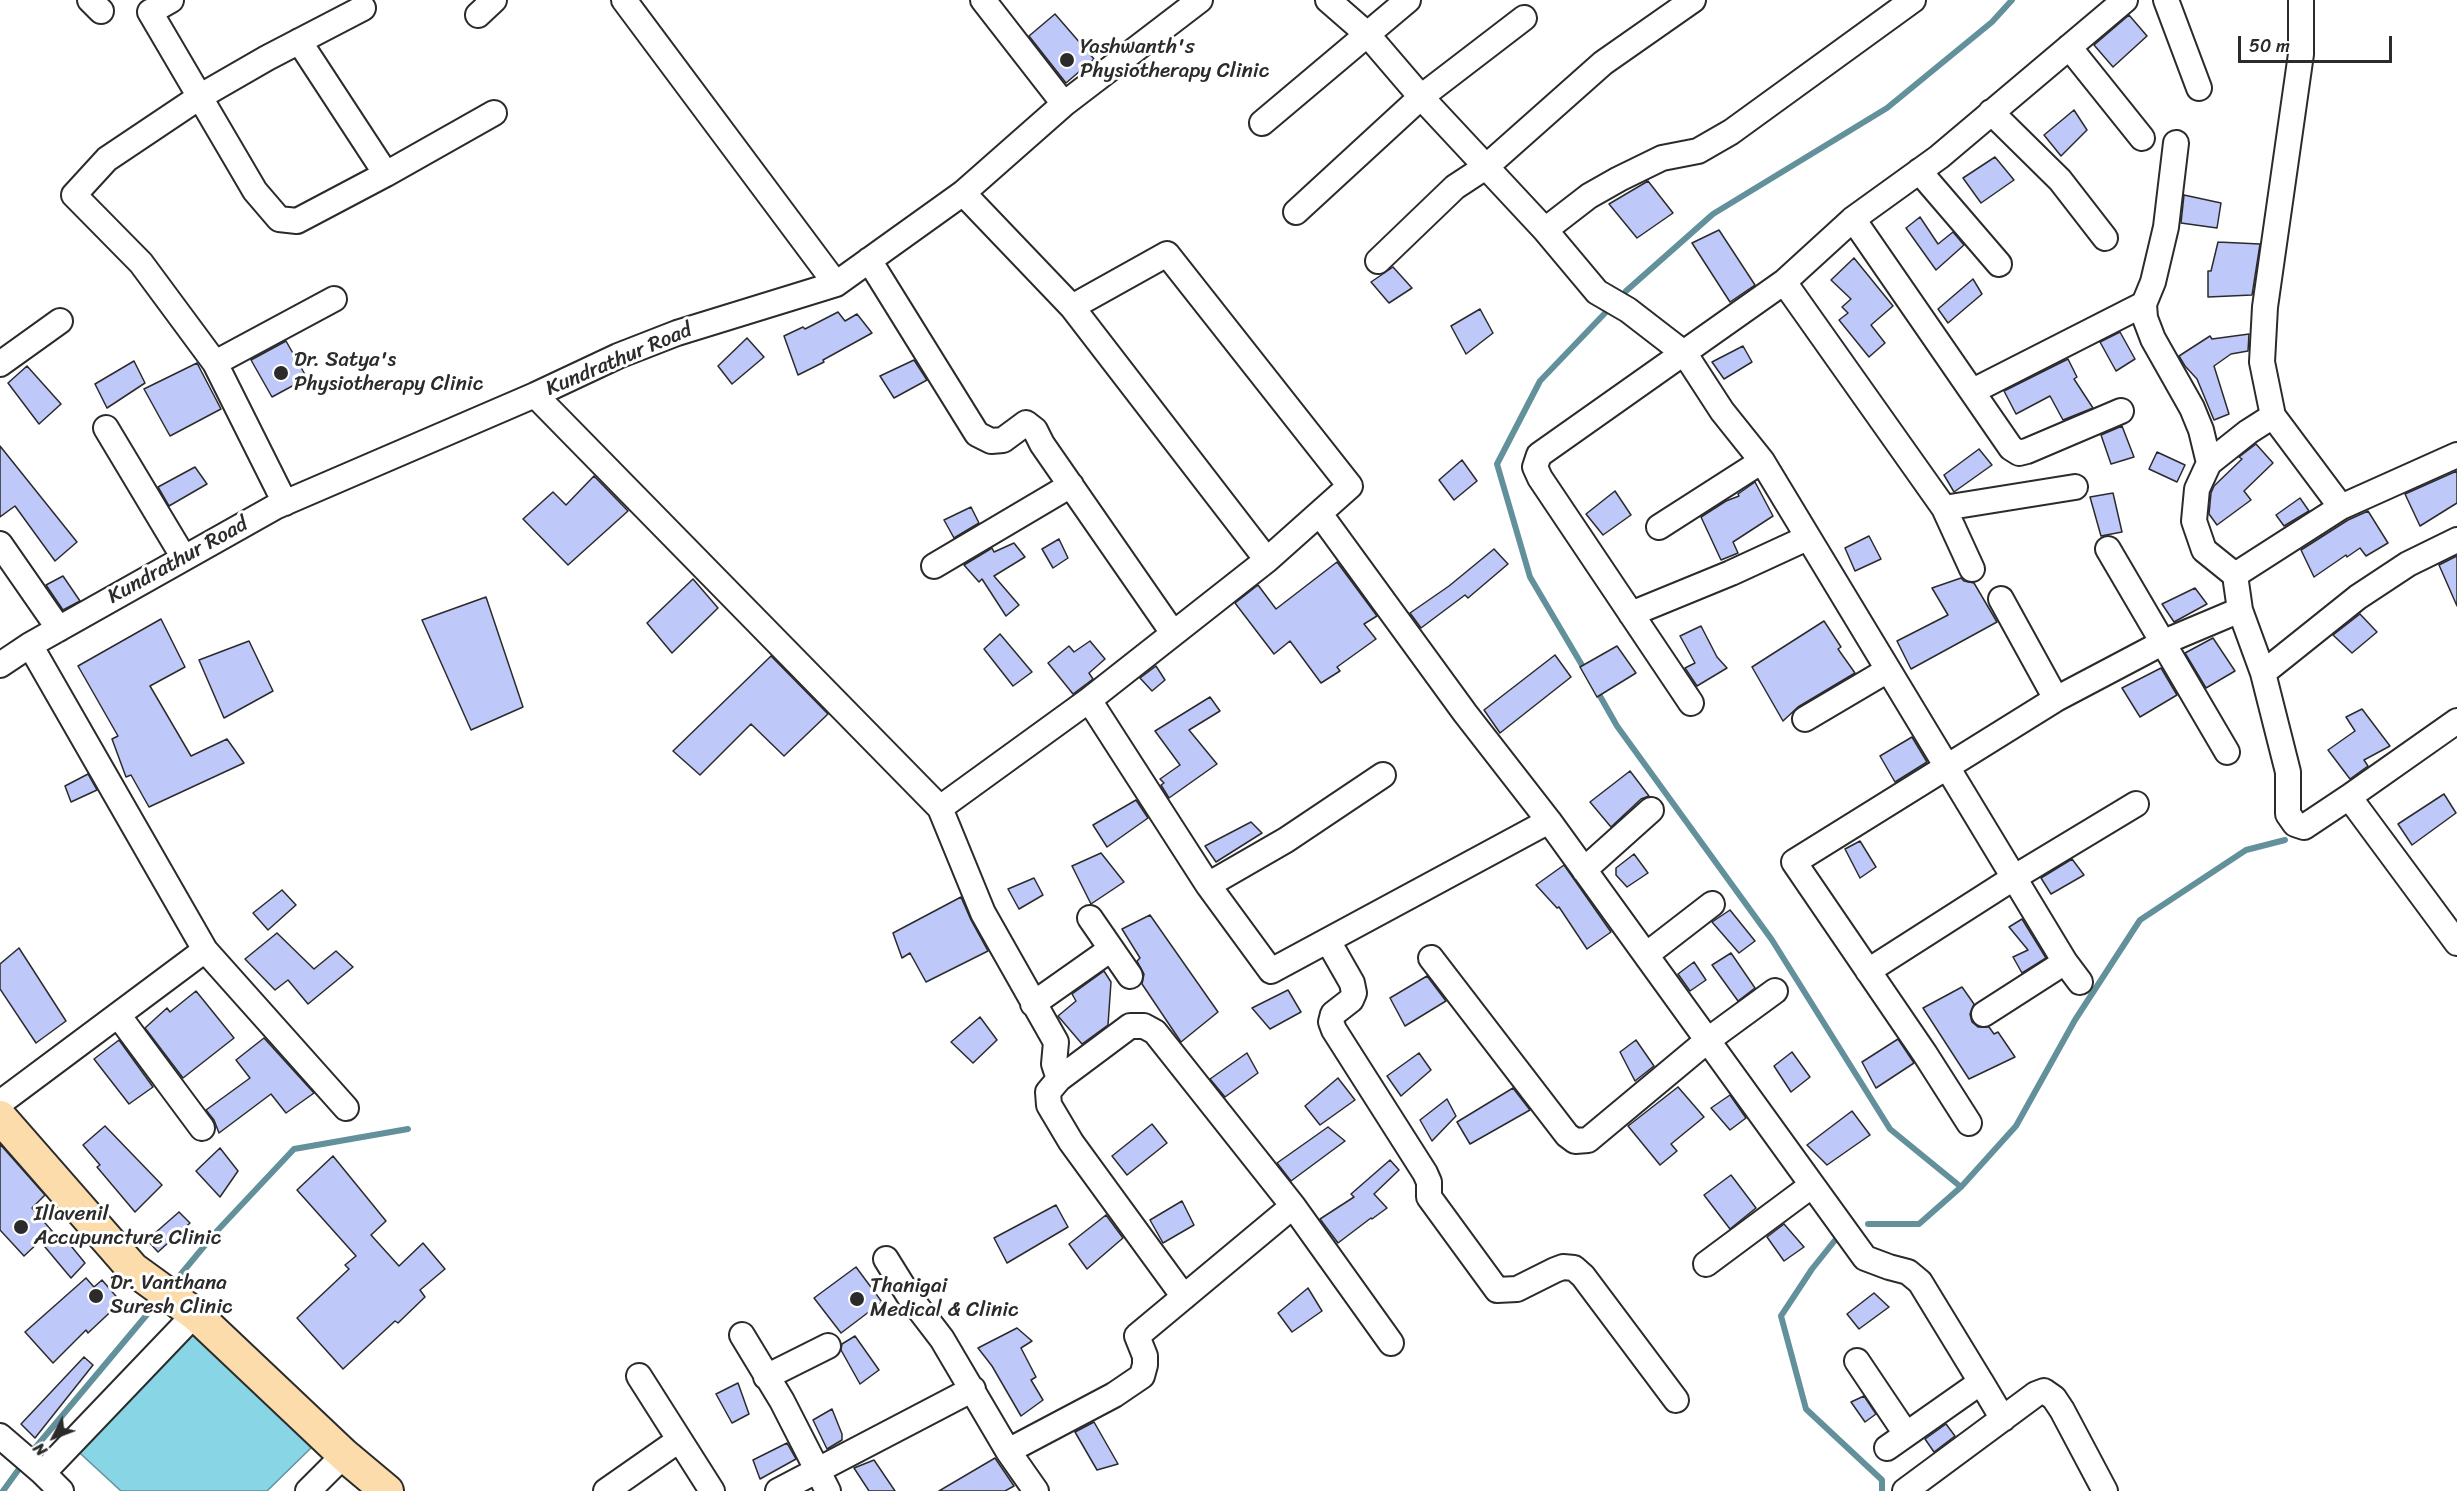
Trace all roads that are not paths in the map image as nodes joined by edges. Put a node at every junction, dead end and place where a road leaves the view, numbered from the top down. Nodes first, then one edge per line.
1 (171, 0) edge
2 (625, 0) edge
3 (983, 0) edge
4 (1200, 0) edge
5 (1328, 0) edge
6 (1408, 0) edge
7 (1693, 0) edge
8 (2125, 0) edge
9 (2166, 0) edge
10 (2301, 0) edge
11 (1898, 5) edge
12 (363, 8) dead end
13 (1524, 18) dead end
14 (1367, 34) junction
15 (299, 41) junction
16 (2069, 47) junction
17 (2199, 88) dead end
18 (201, 96) junction
19 (1421, 98) junction
20 (1064, 104) junction
21 (1991, 112) junction
22 (494, 113) dead end
23 (1262, 123) dead end
24 (2142, 138) dead end
25 (2176, 143) dead end
26 (1487, 166) junction
27 (1919, 171) junction
28 (386, 174) junction
29 (963, 193) junction
30 (1296, 212) dead end
31 (1853, 219) junction
32 (1545, 230) junction
33 (2105, 238) dead end
34 (869, 260) junction
35 (1377, 261) dead end
36 (1999, 264) dead end
37 (1784, 282) junction
38 (836, 285) junction
39 (334, 299) dead end
40 (2144, 304) junction
41 (1072, 307) junction
42 (60, 321) dead end
43 (1685, 354) junction
44 (215, 363) junction
45 (0, 364) edge
46 (1973, 391) junction
47 (535, 395) junction
48 (2121, 411) dead end
49 (2273, 416) junction
50 (106, 428) dead end
51 (2457, 455) edge
52 (1762, 461) junction
53 (2209, 463) junction
54 (1071, 485) junction
55 (2075, 488) dead end
56 (285, 502) junction
57 (2341, 507) junction
58 (1944, 508) junction
59 (1320, 514) junction
60 (1659, 526) dead end
61 (1807, 538) junction
62 (2457, 540) edge
63 (0, 544) edge
64 (2108, 549) dead end
65 (184, 558) junction
66 (1267, 560) junction
67 (934, 566) dead end
68 (1972, 569) dead end
69 (2235, 575) junction
70 (2001, 599) dead end
71 (2240, 610) junction
72 (1631, 614) junction
73 (59, 629) junction
74 (1173, 633) junction
75 (2164, 642) junction
76 (30, 645) junction
77 (0, 665) edge
78 (1888, 670) junction
79 (2263, 674) junction
80 (2056, 699) junction
81 (1089, 700) junction
82 (1691, 703) dead end
83 (1805, 719) dead end
84 (2457, 721) edge
85 (2227, 752) dead end
86 (1947, 766) junction
87 (1383, 775) dead end
88 (2349, 797) junction
89 (2136, 804) dead end
90 (940, 808) junction
91 (1651, 810) dead end
92 (1549, 821) junction
93 (1584, 870) junction
94 (2015, 877) junction
95 (1208, 885) junction
96 (1712, 904) dead end
97 (1090, 918) dead end
98 (1328, 941) junction
99 (2457, 943) edge
100 (1111, 949) junction
101 (205, 950) junction
102 (1646, 955) junction
103 (1431, 958) dead end
104 (2065, 962) junction
105 (1868, 971) junction
106 (1130, 976) dead end
107 (2080, 982) dead end
108 (1775, 991) dead end
109 (1033, 1004) junction
110 (1984, 1014) dead end
111 (118, 1015) junction
112 (1708, 1040) junction
113 (1059, 1079) junction
114 (0, 1103) edge
115 (346, 1108) dead end
116 (0, 1117) edge
117 (1969, 1123) dead end
118 (202, 1128) dead end
119 (1811, 1186) junction
120 (1293, 1206) junction
121 (886, 1260) dead end
122 (1706, 1264) dead end
123 (1184, 1297) junction
124 (195, 1314) junction
125 (742, 1335) dead end
126 (1391, 1343) dead end
127 (828, 1346) dead end
128 (1857, 1361) dead end
129 (639, 1376) dead end
130 (766, 1377) junction
131 (1981, 1382) junction
132 (973, 1389) junction
133 (1676, 1400) dead end
134 (2003, 1419) junction
135 (0, 1436) edge
136 (679, 1440) junction
137 (1008, 1451) junction
138 (344, 1455) junction
139 (43, 1473) junction
140 (823, 1481) edge
141 (61, 1491) edge
142 (308, 1491) edge
143 (387, 1491) edge
144 (606, 1491) edge
145 (712, 1491) edge
146 (778, 1491) edge
147 (1035, 1491) edge
148 (1905, 1491) edge
149 (2105, 1491) edge

1 - 18 street
2 - 38 street
3 - 20 street
4 - 20 street, Kundrathur Road
5 - 14 street
6 - 14 street
7 - 26 street
8 - 16 street
9 - 17 street
10 - 49 street
11 - 32 street
12 - 15 street
13 - 19 street
14 - 19 street
14 - 23 street
15 - 18 street
15 - 28 street
16 - 21 street
16 - 24 street
18 - 28 street
18 - 44 street
19 - 26 street
19 - 30 street
20 - 29 street, Kundrathur Road
21 - 27 street
21 - 33 street
22 - 28 street
25 - 40 street
26 - 32 street
26 - 35 street
27 - 31 street
27 - 36 street
29 - 34 street, Kundrathur Road
29 - 41 street
31 - 37 street
31 - 46 street
32 - 43 street
34 - 38 street, Kundrathur Road
34 - 54 street
37 - 43 street
37 - 58 street
38 - 47 street, Kundrathur Road
39 - 44 street
40 - 46 street
40 - 53 street
41 - 59 street
41 - 66 street
42 - 45 street
43 - 52 street
43 - 72 street
44 - 56 street
46 - 48 street
47 - 56 street, Kundrathur Road
47 - 90 street
49 - 53 street
49 - 57 street
50 - 65 street
51 - 57 street
52 - 60 street
52 - 61 street
53 - 69 street
54 - 67 street
54 - 74 street
55 - 58 street
56 - 65 street, Kundrathur Road
57 - 69 street
58 - 68 street
59 - 66 street
59 - 92 street
61 - 72 street
61 - 78 street
62 - 79 street
63 - 73 street
64 - 75 street
65 - 73 street, Kundrathur Road
66 - 74 street
69 - 71 street
70 - 80 street
71 - 75 street
71 - 79 street
72 - 82 street
73 - 76 street, Kundrathur Road
74 - 81 street
75 - 80 street
75 - 85 street
76 - 77 street, Kundrathur Road
76 - 101 street
78 - 83 street
78 - 86 street
79 - 88 street
80 - 86 street
81 - 90 street
81 - 95 street
84 - 88 street
86 - 94 street
86 - 105 street
87 - 95 street
88 - 99 street
89 - 94 street
90 - 109 street
91 - 93 street
92 - 93 street
92 - 98 street
93 - 102 street
94 - 104 street
94 - 105 street
95 - 98 street
96 - 102 street
97 - 100 street
98 - 133 street
100 - 106 street
100 - 109 street
101 - 111 street
101 - 115 street
102 - 112 street
103 - 112 street
104 - 107 street
104 - 110 street
105 - 117 street
108 - 112 street
109 - 113 street
111 - 114 street
111 - 118 street
112 - 119 street
113 - 120 street
113 - 123 street
116 - 124 main road
119 - 122 street
119 - 131 street
120 - 123 street
120 - 126 street
121 - 132 street
123 - 137 street
124 - 138 main road
124 - 139 street
125 - 130 street
127 - 130 street
128 - 131 street
129 - 136 street
130 - 140 street
131 - 134 street
132 - 137 street
132 - 140 street
134 - 148 street
134 - 149 street
135 - 139 street
136 - 144 street
136 - 145 street
137 - 147 street
138 - 142 street
138 - 143 main road
139 - 141 street
140 - 146 street

